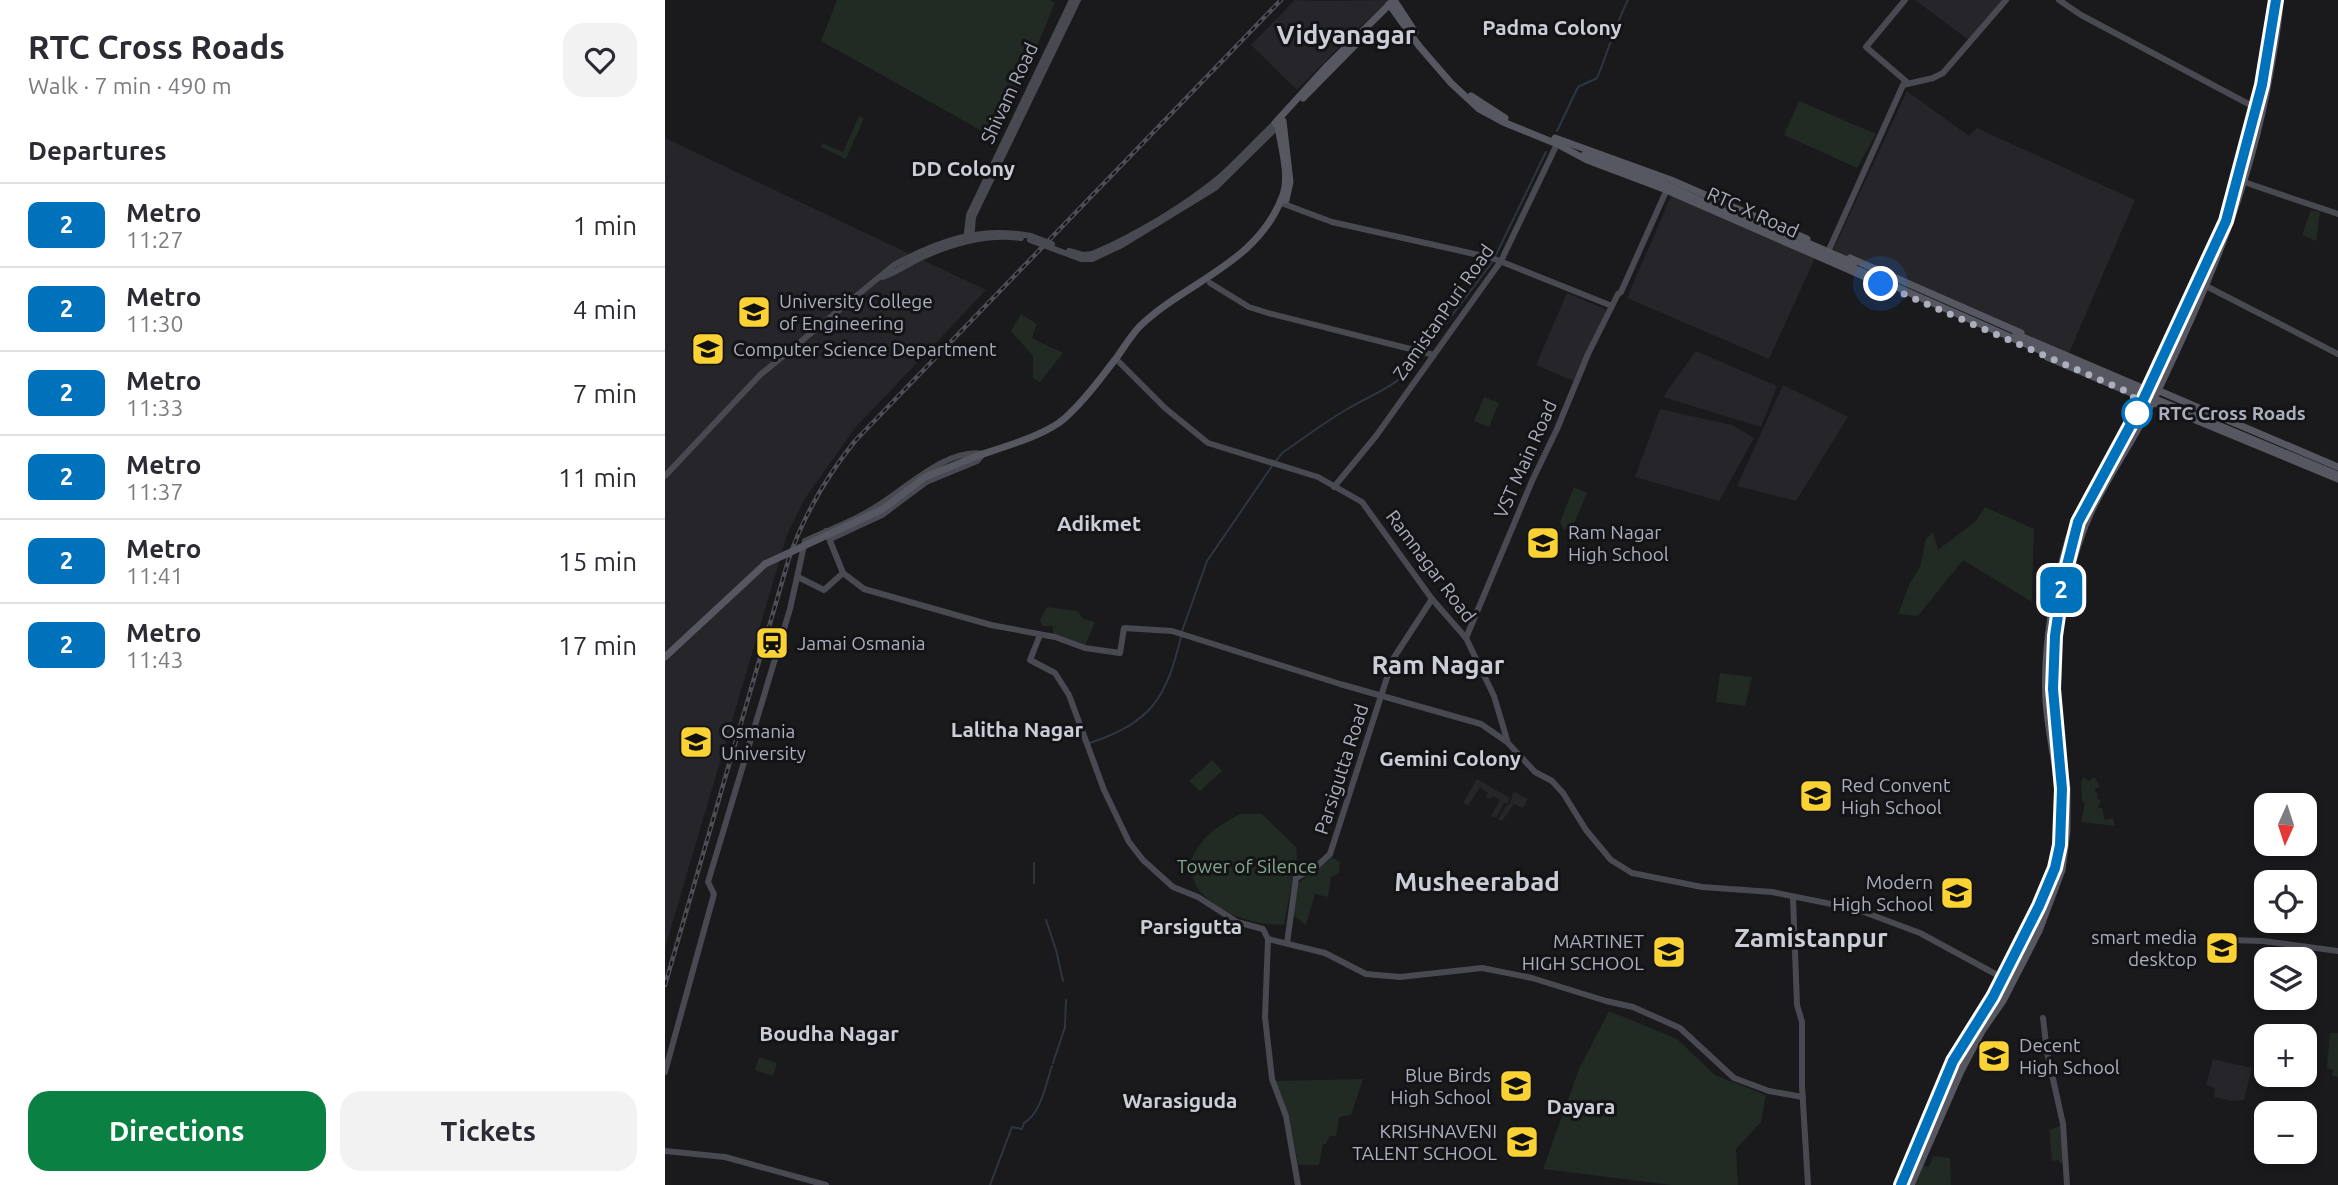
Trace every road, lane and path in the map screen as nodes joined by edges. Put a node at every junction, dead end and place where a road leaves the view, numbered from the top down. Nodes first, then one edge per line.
1 (1072, 0) edge
2 (1078, 0) edge
3 (1907, 0) edge
4 (2006, 0) edge
5 (2059, 0) edge
6 (2274, 0) edge
7 (2280, 0) edge
8 (1395, 3) edge
9 (1908, 83) junction
10 (1467, 96) junction
11 (2259, 109) junction
12 (1279, 122) junction
13 (1270, 134) junction
14 (1279, 135) junction
15 (1557, 144) junction
16 (1580, 154) junction
17 (1669, 179) junction
18 (2244, 182) junction
19 (1695, 189) junction
20 (1665, 190) junction
21 (1284, 204) junction
22 (2338, 214) edge
23 (974, 217) junction
24 (986, 233) junction
25 (1009, 235) junction
26 (969, 237) junction
27 (1830, 249) junction
28 (1092, 257) junction
29 (1497, 259) junction
30 (1824, 260) junction
31 (1210, 283) junction
32 (2206, 286) junction
33 (1612, 306) junction
34 (1148, 320) junction
35 (2178, 337) junction
36 (1431, 354) junction
37 (2338, 354) edge
38 (1116, 359) junction
39 (2113, 373) junction
40 (2107, 383) junction
41 (2147, 385) junction
42 (2161, 389) junction
43 (2128, 392) junction
44 (2143, 398) junction
45 (2152, 402) junction
46 (2189, 404) junction
47 (2168, 409) junction
48 (2137, 410) junction
49 (2147, 412) junction
50 (2183, 415) junction
51 (2299, 450) junction
52 (980, 455) junction
53 (2296, 462) junction
54 (2338, 473) edge
55 (665, 476) edge
56 (1334, 486) junction
57 (826, 531) junction
58 (830, 539) junction
59 (843, 573) junction
60 (798, 577) junction
61 (1432, 599) junction
62 (1040, 635) junction
63 (2048, 636) junction
64 (2058, 637) junction
65 (1466, 638) junction
66 (2057, 646) dead end
67 (665, 656) edge
68 (2057, 657) dead end
69 (1381, 696) junction
70 (1508, 743) junction
71 (2061, 774) junction
72 (1793, 897) junction
73 (2021, 936) junction
74 (1268, 939) junction
75 (2229, 940) dead end
76 (2032, 941) junction
77 (1287, 943) junction
78 (2338, 951) edge
79 (2001, 977) junction
80 (2043, 1018) dead end
81 (668, 1049) edge
82 (665, 1072) edge
83 (1803, 1097) junction
84 (665, 1151) edge
85 (826, 1185) edge
86 (1298, 1185) edge
87 (1808, 1185) edge
88 (1899, 1185) edge
89 (1911, 1185) edge
90 (2067, 1185) edge

1 - 26 street, Shivam Road
2 - 23 street, Shivam Road
3 - 9 street
4 - 9 street
5 - 11 street
6 - 11 main road
7 - 11 main road
8 - 10 main road, RTC X Road
8 - 12 main road
9 - 27 street
10 - 15 main road, RTC X Road
10 - 17 main road, RTC X Road
11 - 18 main road
11 - 35 main road
12 - 13 street
12 - 14 main road
12 - 21 main road
12 - 28 street
13 - 14 main road
13 - 28 street
14 - 34 main road
15 - 16 main road, RTC X Road
15 - 29 street, ZamistanPuri Road
16 - 20 main road, RTC X Road
16 - 54 main road, bridge
17 - 19 main road, RTC X Road
17 - 20 street, VST Main Road
18 - 22 street
18 - 32 main road
19 - 27 main road, RTC X Road
19 - 54 main road, RTC X Road, bridge
20 - 30 main road, RTC X Road
20 - 33 street, VST Main Road
21 - 29 street
21 - 31 main road
23 - 24 street
23 - 26 street, Shivam Road
24 - 25 street
24 - 26 street
25 - 26 street
25 - 28 street, bridge
26 - 55 street
27 - 30 street
27 - 39 main road, RTC X Road
29 - 33 street
29 - 36 street, ZamistanPuri Road
30 - 40 main road, RTC X Road
31 - 34 main road
31 - 36 street
32 - 35 main road
32 - 37 street
33 - 65 street, VST Main Road
34 - 38 main road
35 - 41 main road
35 - 42 main road
36 - 56 street, ZamistanPuri Road
38 - 52 main road
38 - 56 street, Ramnagar Road
39 - 40 main road
39 - 41 main road, RTC X Road
40 - 43 main road, RTC X Road
41 - 44 main road
42 - 45 main road
42 - 46 main road
43 - 44 main road, RTC X Road
43 - 48 main road
44 - 48 main road
45 - 47 main road
45 - 49 main road
46 - 50 main road
46 - 51 main road
47 - 49 main road
47 - 50 main road
48 - 63 main road
49 - 64 main road
50 - 53 main road
51 - 53 main road
51 - 54 main road
52 - 57 street
52 - 58 street
52 - 67 main road, bridge
53 - 54 main road
56 - 61 street, Ramnagar Road
57 - 58 street
57 - 60 street
58 - 59 street
59 - 60 street
59 - 62 street
60 - 81 street
61 - 65 street, Ramnagar Road
61 - 69 street, Parsigutta Road
62 - 69 street
62 - 74 street
63 - 64 main road
63 - 71 main road
64 - 66 main road
65 - 70 street, Ramnagar Road
68 - 71 main road
69 - 70 street
69 - 77 street, Parsigutta Road
70 - 72 street, Ramnagar Road
71 - 73 main road
71 - 76 main road
72 - 79 street, Ramnagar Road
72 - 83 street
73 - 76 main road
73 - 79 main road
74 - 77 street
74 - 86 street
75 - 78 street
76 - 89 main road
77 - 83 street
79 - 88 main road
80 - 90 street
81 - 82 street
83 - 87 street
84 - 85 street

